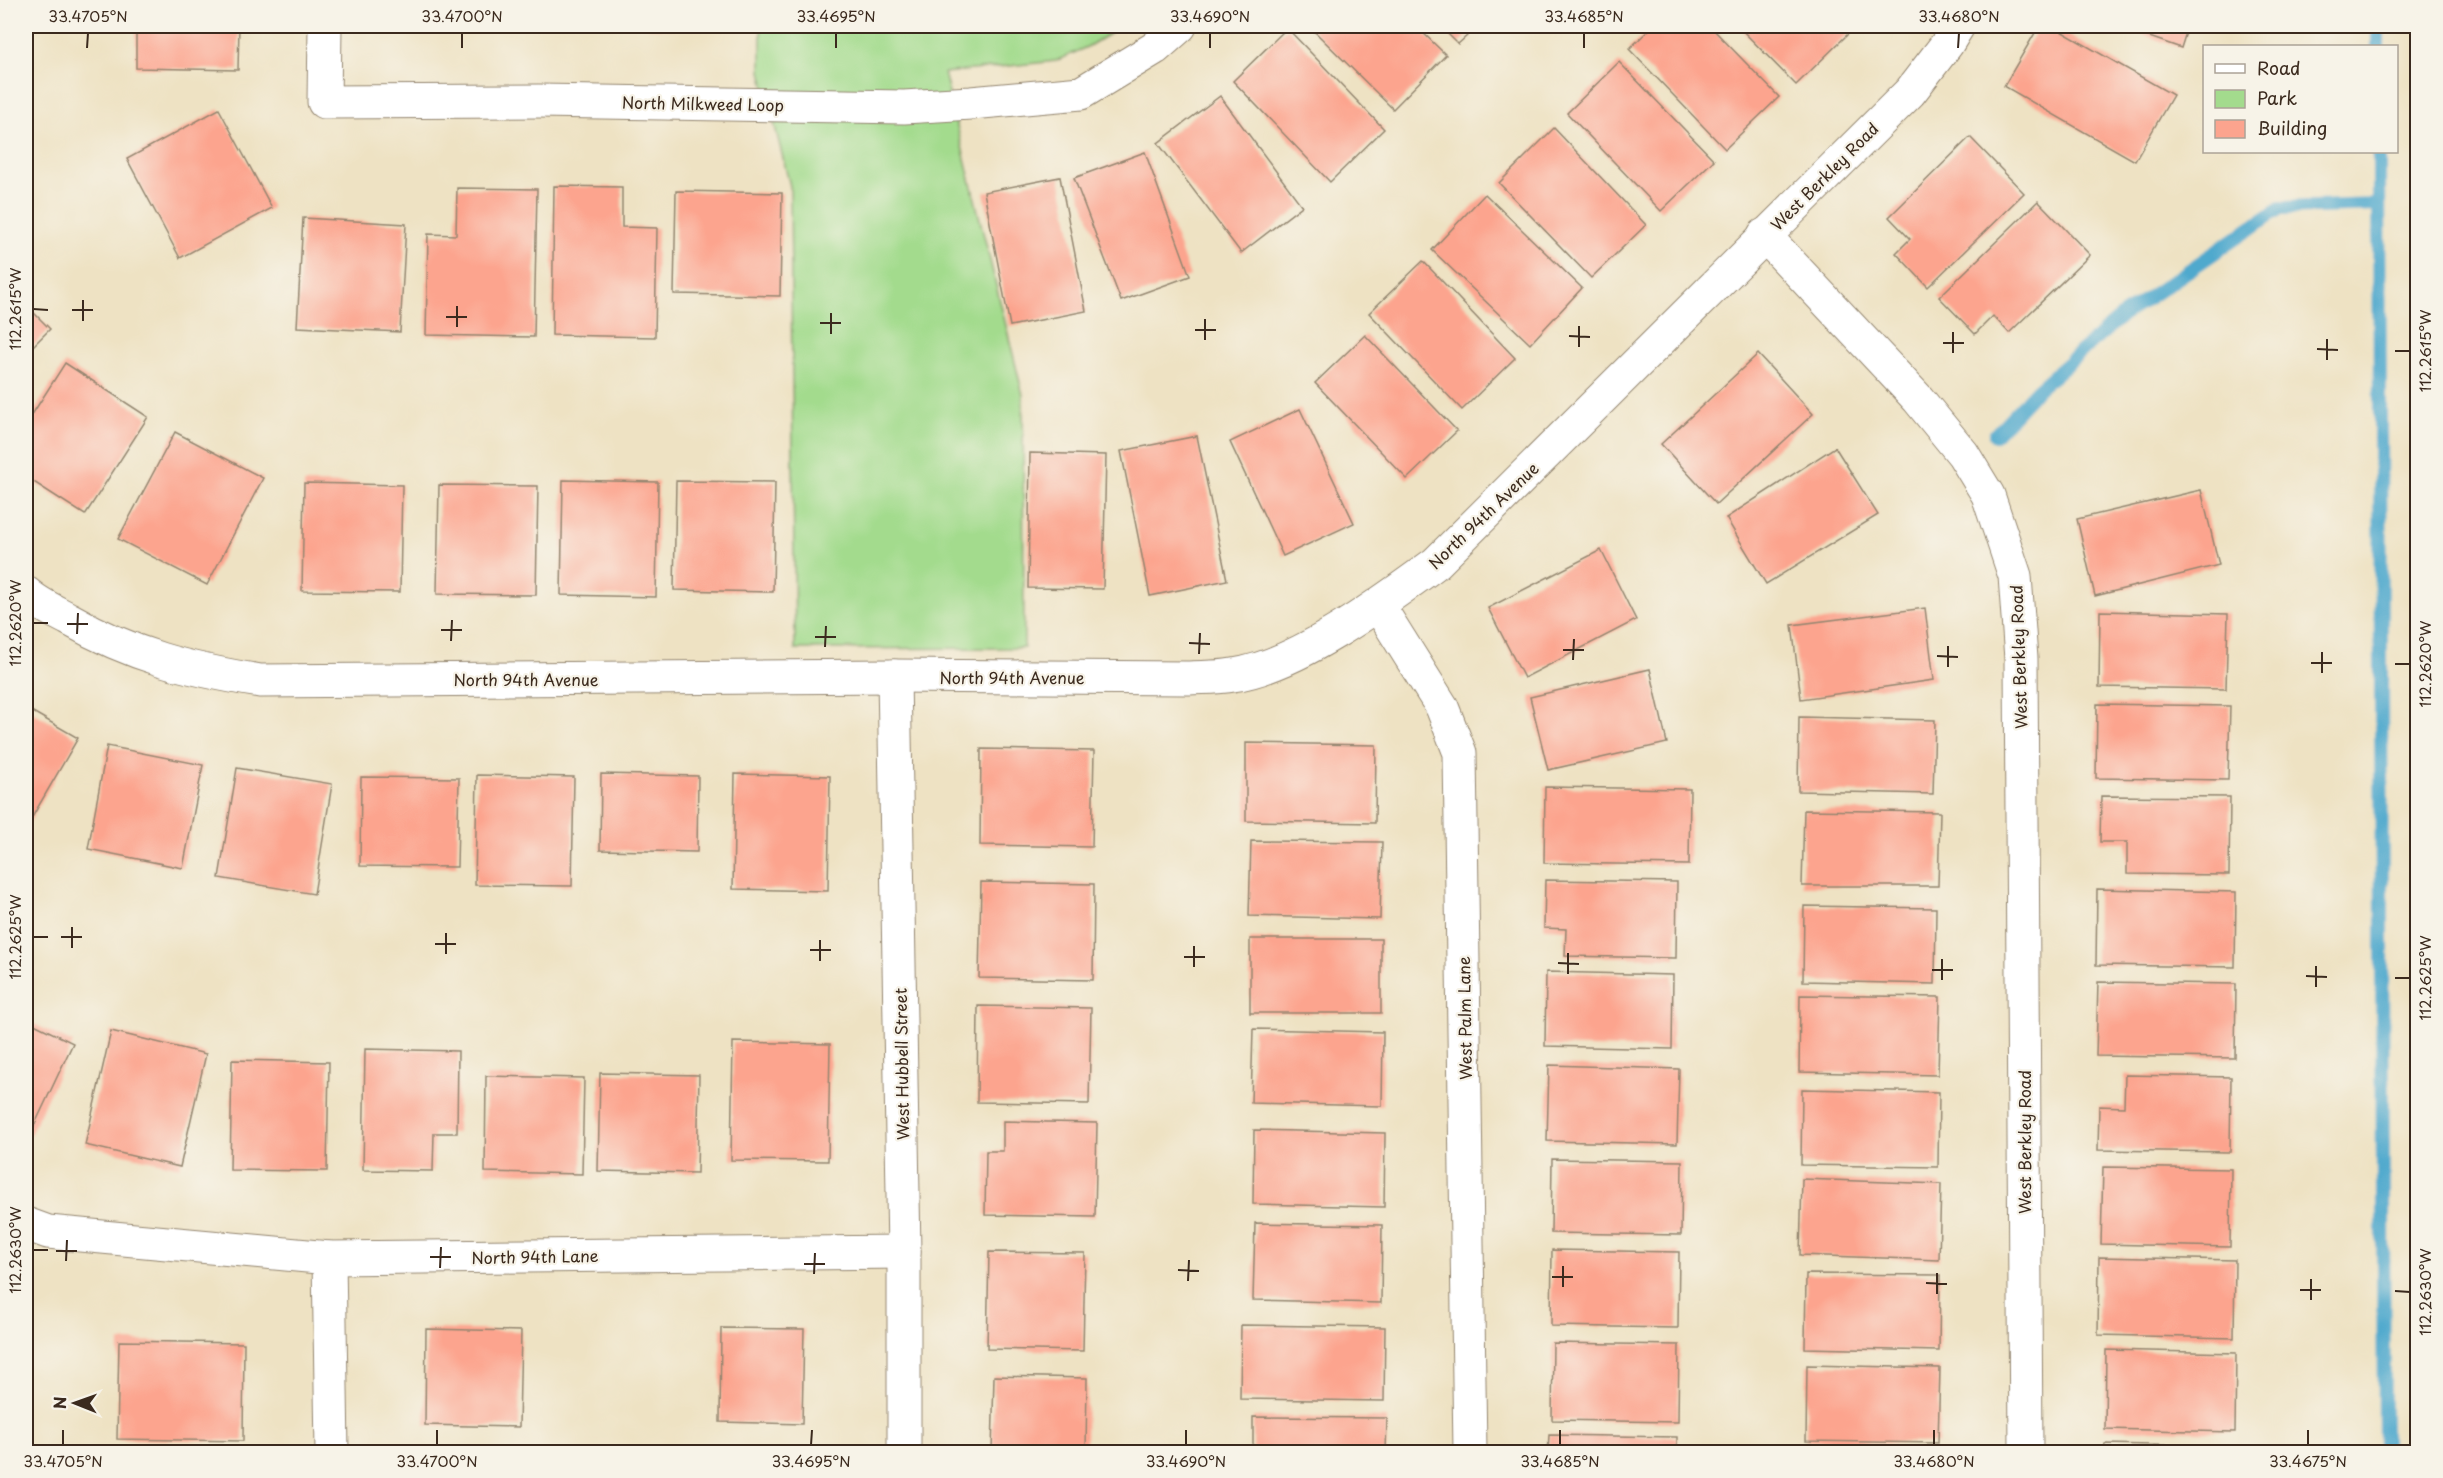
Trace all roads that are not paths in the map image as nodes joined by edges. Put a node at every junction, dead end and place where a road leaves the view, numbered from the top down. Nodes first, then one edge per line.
1 (325, 26) edge
2 (1180, 26) edge
3 (1958, 26) edge
4 (1764, 236) junction
5 (26, 593) edge
6 (1378, 605) junction
7 (894, 676) junction
8 (26, 1224) edge
9 (904, 1252) junction
10 (329, 1258) junction
11 (332, 1452) edge
12 (904, 1452) edge
13 (1470, 1452) edge
14 (2026, 1452) edge

1 - 2 street, North Milkweed Loop
3 - 4 street, West Berkley Road
4 - 6 street, North 94th Avenue
4 - 14 street, West Berkley Road
5 - 7 street, North 94th Avenue
6 - 7 street, North 94th Avenue
6 - 13 street, West Palm Lane
7 - 9 street, West Hubbell Street
8 - 10 street, North 94th Lane
9 - 10 street, North 94th Lane
9 - 12 street, West Hubbell Street
10 - 11 street

